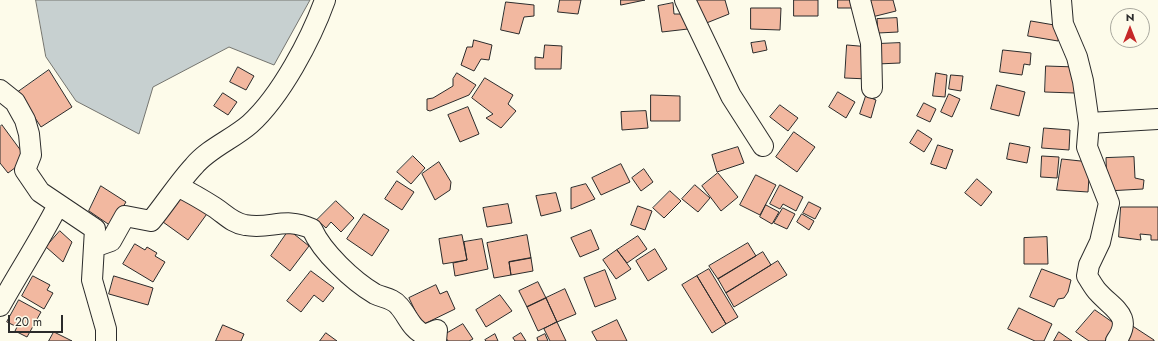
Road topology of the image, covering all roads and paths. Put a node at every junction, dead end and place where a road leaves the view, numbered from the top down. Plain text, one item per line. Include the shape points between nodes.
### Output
1 (325, 0) edge
2 (685, 0) edge
3 (860, 0) edge
4 (1061, 0) edge
5 (872, 88) dead end
6 (0, 90) edge
7 (1158, 119) edge
8 (1089, 123) junction
9 (763, 146) dead end
10 (179, 187) junction
11 (58, 205) junction
12 (94, 247) junction
13 (0, 306) edge
14 (106, 341) edge
15 (436, 341) edge
16 (1116, 341) edge

1 - 10 street via 303,49 278,92 250,124 194,165
2 - 9 street via 731,96
3 - 5 street via 871,43
4 - 8 street via 1063,24 1077,57 1083,81
6 - 11 street via 15,102 25,120 30,155 25,170 40,192
7 - 8 street
8 - 16 street via 1087,147 1109,203 1100,242 1087,276 1123,319 1122,333
10 - 12 street via 151,221 125,216 111,241
10 - 15 street via 215,208 227,219 245,225 286,222 312,229 317,241 342,268 376,294 399,305 412,325 425,335 437,330
11 - 12 street via 94,229
11 - 13 street
12 - 14 street via 92,280 106,329

